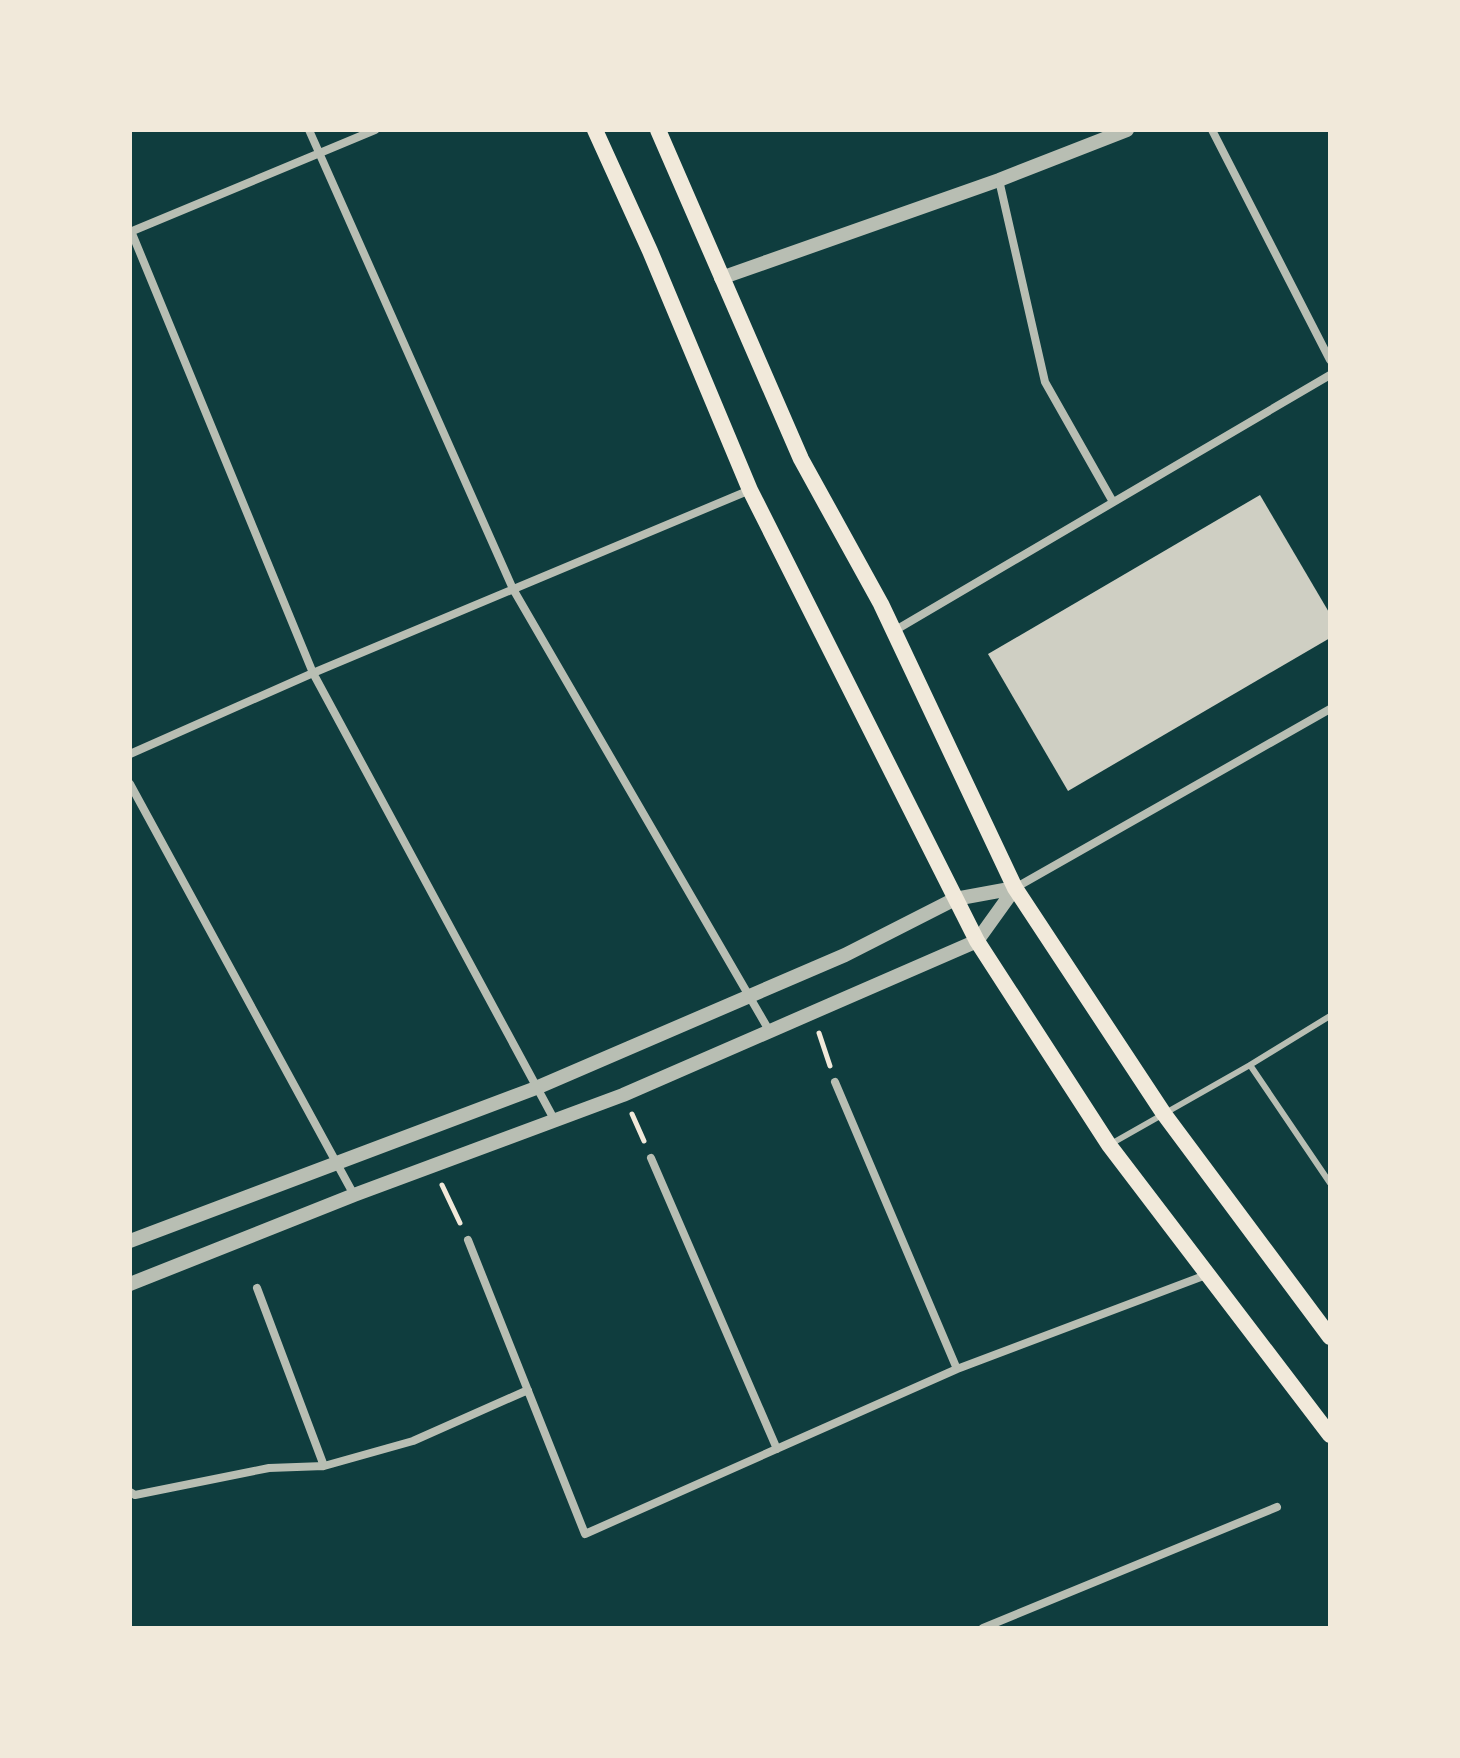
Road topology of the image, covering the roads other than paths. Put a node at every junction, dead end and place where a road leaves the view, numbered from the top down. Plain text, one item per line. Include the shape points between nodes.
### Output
1 (309, 130) edge
2 (375, 130) edge
3 (595, 130) edge
4 (658, 130) edge
5 (1127, 130) edge
6 (1212, 130) edge
7 (319, 153) junction
8 (999, 180) junction
9 (130, 231) edge
10 (721, 278) junction
11 (1330, 360) edge
12 (1330, 375) edge
13 (750, 490) junction
14 (1113, 502) junction
15 (513, 589) junction
16 (894, 632) junction
17 (313, 673) junction
18 (1330, 709) edge
19 (130, 754) edge
20 (130, 784) edge
21 (1015, 888) junction
22 (955, 899) junction
23 (977, 941) junction
24 (750, 996) junction
25 (1330, 1016) edge
26 (771, 1032) junction
27 (1250, 1065) junction
28 (835, 1082) road end
29 (536, 1088) junction
30 (1164, 1114) junction
31 (555, 1122) junction
32 (1109, 1145) junction
33 (651, 1158) road end
34 (336, 1164) junction
35 (1330, 1183) edge
36 (354, 1195) junction
37 (468, 1240) road end
38 (130, 1241) edge
39 (1206, 1275) junction
40 (130, 1284) edge
41 (257, 1288) dead end
42 (1330, 1337) edge
43 (957, 1369) junction
44 (528, 1390) junction
45 (1330, 1435) edge
46 (777, 1449) junction
47 (324, 1466) junction
48 (130, 1492) edge
49 (1277, 1507) dead end
50 (983, 1628) edge

1 - 7 street
2 - 7 street
3 - 13 main road
4 - 10 main road
5 - 8 street
6 - 11 street
7 - 9 street
7 - 15 street
8 - 10 street
8 - 14 street via 1045,382
9 - 17 street
10 - 16 main road via 801,459
12 - 14 street
13 - 15 street
13 - 22 main road
14 - 16 street
15 - 17 street
15 - 24 street
16 - 21 main road
17 - 19 street
17 - 29 street
18 - 21 street
20 - 34 street
21 - 22 street
21 - 23 street
21 - 30 main road
22 - 23 main road
22 - 24 street
23 - 26 street
23 - 32 main road
24 - 26 street
24 - 29 street
25 - 27 lane
26 - 31 street
27 - 30 lane
27 - 35 lane
28 - 43 street
29 - 31 street
29 - 34 street
30 - 32 lane
30 - 42 main road
31 - 36 street
32 - 39 main road
33 - 46 street
34 - 36 street
34 - 38 street
36 - 40 street
37 - 44 street
39 - 43 street
39 - 45 main road
41 - 47 street
43 - 46 street
44 - 46 street via 585,1534
44 - 47 street via 413,1441
47 - 48 street via 269,1468
49 - 50 street

